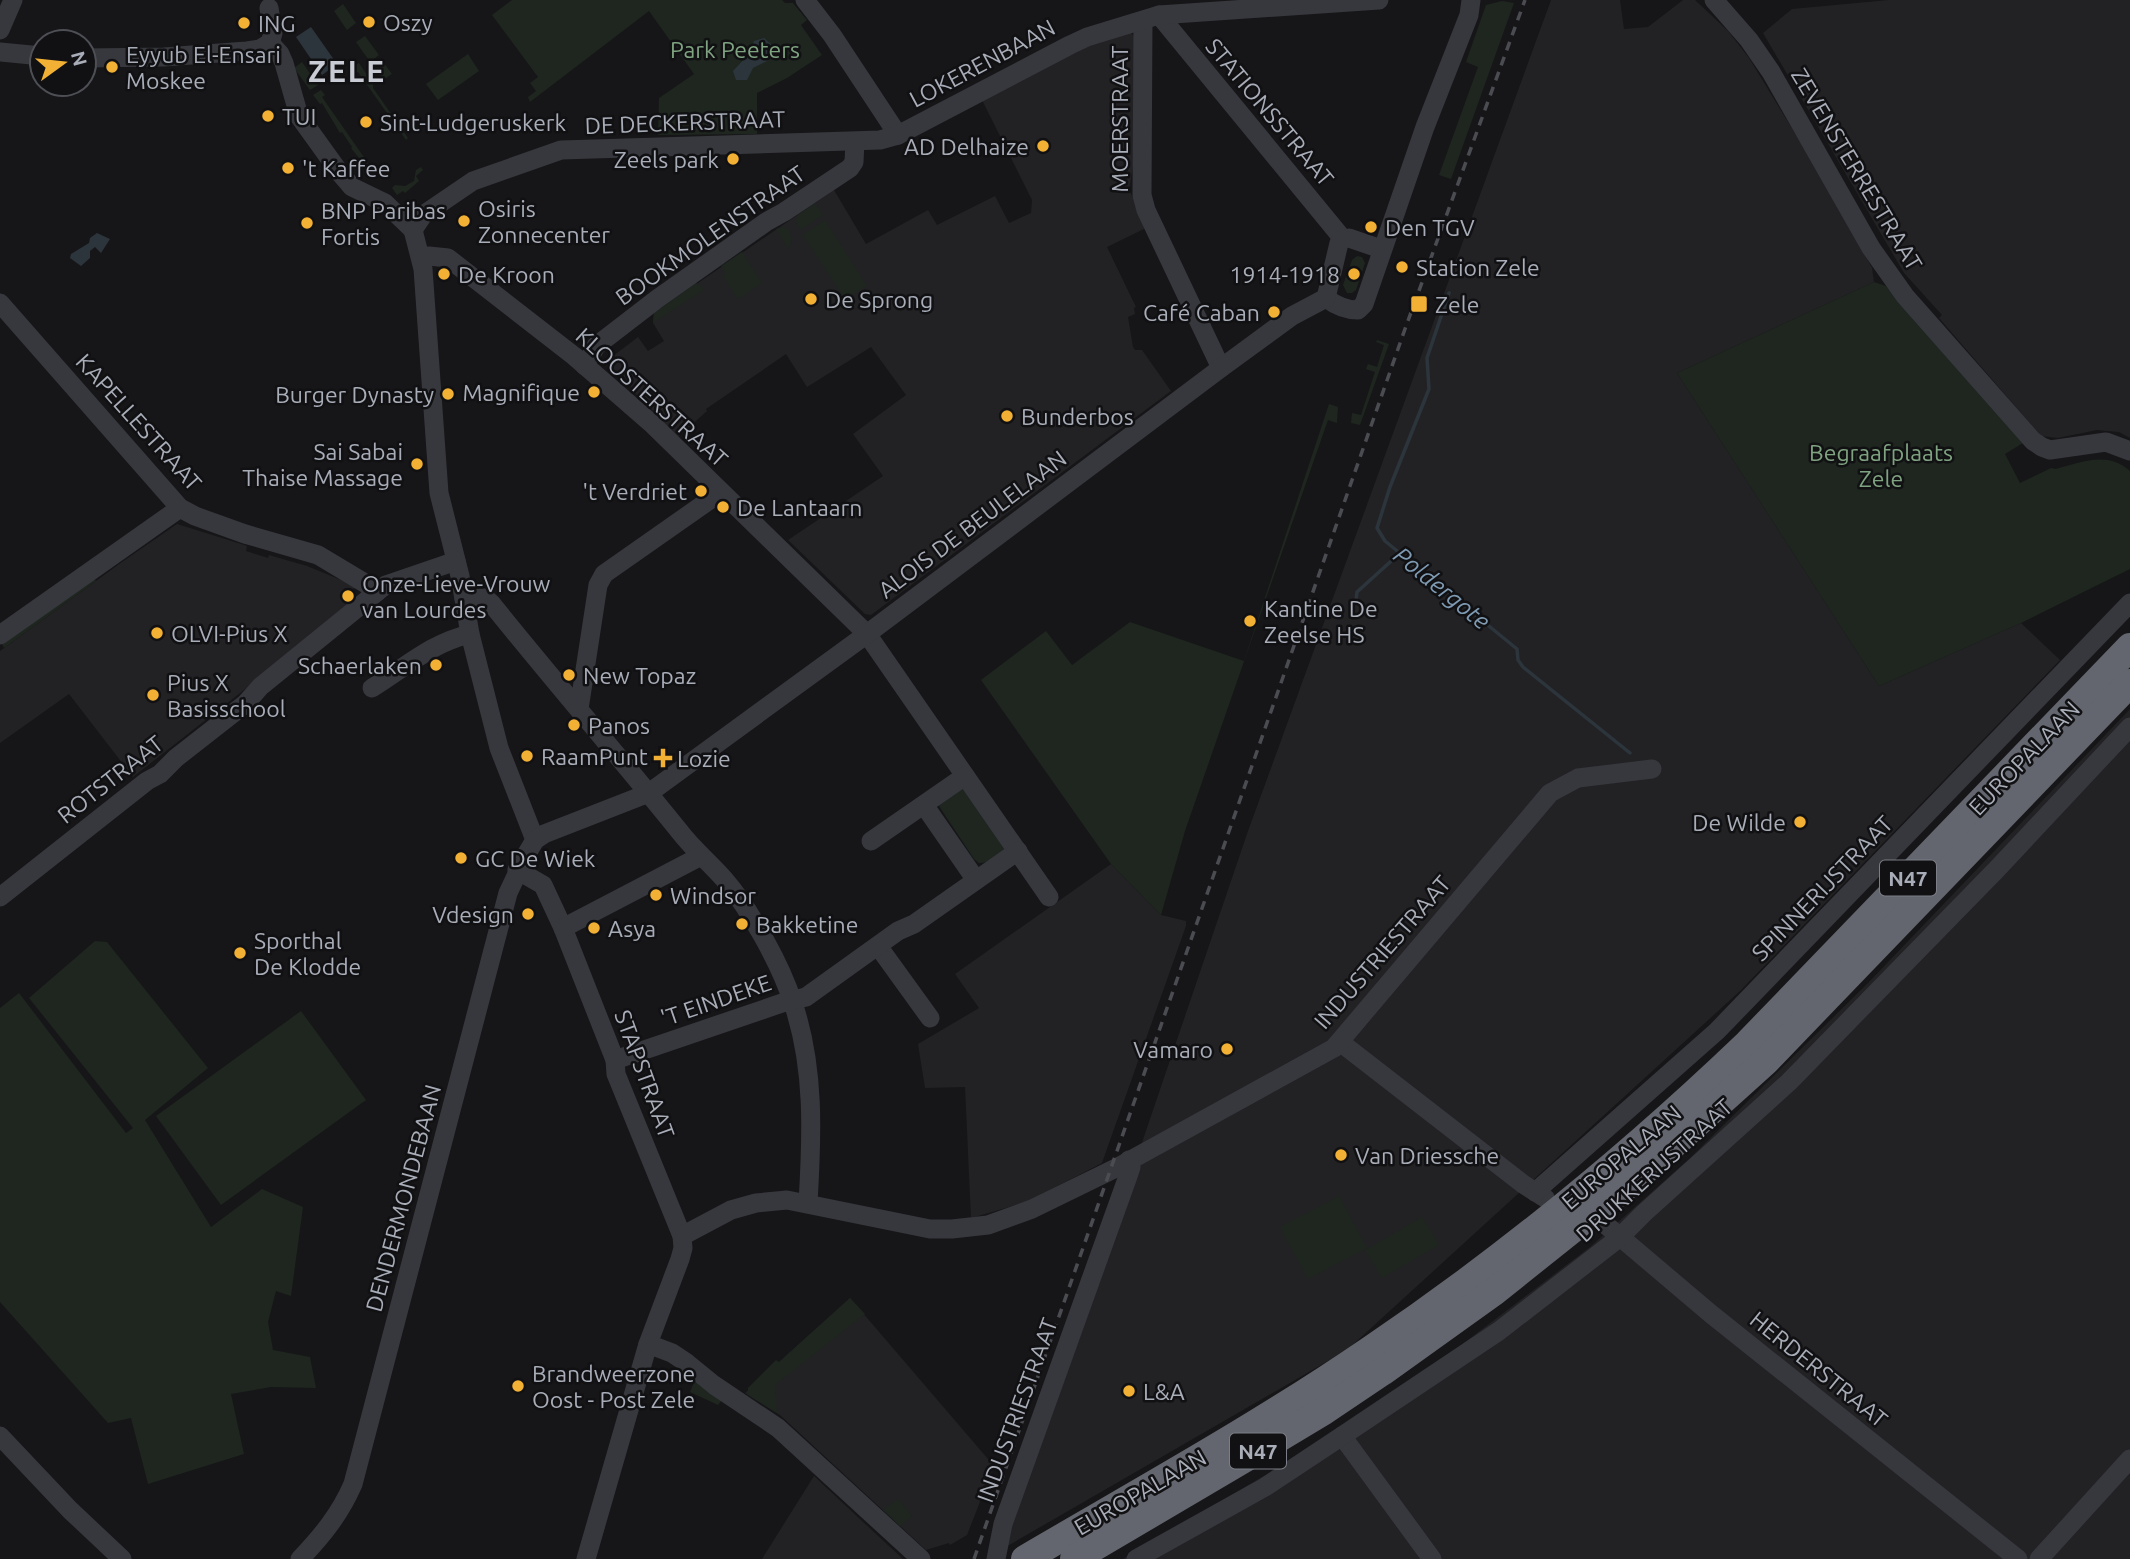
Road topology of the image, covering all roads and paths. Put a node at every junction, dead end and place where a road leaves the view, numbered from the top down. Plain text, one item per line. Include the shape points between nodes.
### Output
1 (13, 0) edge
2 (805, 0) edge
3 (1379, 0) edge
4 (1471, 0) edge
5 (1714, 0) edge
6 (268, 3) edge
7 (1154, 12) edge
8 (0, 30) edge
9 (270, 43) junction
10 (0, 52) edge
11 (28, 55) edge
12 (98, 58) edge
13 (898, 135) junction
14 (855, 142) junction
15 (413, 230) junction
16 (1343, 239) junction
17 (1381, 249) junction
18 (422, 258) junction
19 (1326, 298) junction
20 (0, 303) edge
21 (585, 366) junction
22 (1220, 369) junction
23 (2130, 451) edge
24 (721, 492) junction
25 (180, 508) junction
26 (456, 561) junction
27 (378, 591) junction
28 (464, 599) junction
29 (2130, 603) edge
30 (470, 634) junction
31 (867, 634) junction
32 (0, 635) edge
33 (2130, 647) edge
34 (2130, 683) edge
35 (372, 688) dead end
36 (579, 709) junction
37 (2130, 727) edge
38 (1652, 769) dead end
39 (965, 776) junction
40 (649, 793) junction
41 (924, 805) junction
42 (535, 840) junction
43 (871, 841) dead end
44 (1018, 851) junction
45 (701, 856) junction
46 (517, 870) junction
47 (976, 880) junction
48 (0, 897) edge
49 (1049, 897) dead end
50 (563, 928) junction
51 (878, 946) junction
52 (792, 1001) junction
53 (930, 1018) dead end
54 (1340, 1042) junction
55 (615, 1060) junction
56 (1129, 1160) junction
57 (1535, 1192) junction
58 (808, 1203) junction
59 (1558, 1210) junction
60 (1593, 1214) junction
61 (682, 1236) junction
62 (1619, 1238) junction
63 (648, 1344) junction
64 (0, 1436) edge
65 (1342, 1436) junction
66 (2130, 1459) edge
67 (122, 1559) edge
68 (300, 1559) edge
69 (586, 1559) edge
70 (921, 1559) edge
71 (996, 1559) edge
72 (1025, 1559) edge
73 (1074, 1559) edge
74 (1136, 1559) edge
75 (1432, 1559) edge
76 (2018, 1559) edge
77 (2039, 1559) edge

1 - 8 street
2 - 13 street
3 - 7 street, LOKERENBAAN
4 - 17 street
5 - 23 street, ZEVENSTERRESTRAAT via 1771,72 1871,248 1905,296 2033,441 2050,450 2106,442
6 - 9 street
7 - 13 street, LOKERENBAAN via 1070,44
7 - 16 street, STATIONSSTRAAT
7 - 22 street, MOERSTRAAT via 1140,179 1146,210
9 - 12 street via 247,51
9 - 15 street via 284,63 299,116 340,173 352,187 385,203
10 - 11 street
13 - 14 street, DE DECKERSTRAAT
14 - 15 street, DE DECKERSTRAAT via 561,150 472,181 423,215
14 - 21 street, BOOKMOLENSTRAAT via 850,168 657,299 596,346
15 - 18 street
16 - 17 street
16 - 19 street
17 - 19 street via 1358,310
18 - 21 street, KLOOSTERSTRAAT via 448,258
18 - 26 street via 435,464
19 - 22 street, ALOIS DE BEULELAAN via 1292,316
20 - 25 street, KAPELLESTRAAT
21 - 24 street, KLOOSTERSTRAAT
22 - 31 street, ALOIS DE BEULELAAN
24 - 31 street
24 - 36 street, KLOOSTERSTRAAT via 604,574 598,585
25 - 27 street, KAPELLESTRAAT via 245,534 318,555
25 - 32 street
26 - 27 street, ROTSTRAAT
26 - 28 street
27 - 48 street, ROTSTRAAT via 171,765
28 - 30 street
28 - 36 street via 485,598 491,603
29 - 57 street, SPINNERIJSTRAAT via 1717,1031
30 - 35 street via 436,645
30 - 42 street via 499,748
31 - 39 street
31 - 40 street, ALOIS DE BEULELAAN
33 - 59 highway, EUROPALAAN / N47 via 1748,1043 1667,1119
34 - 60 highway, EUROPALAAN / N47 via 1766,1061
36 - 40 street
37 - 62 street, DRUKKERIJSTRAAT via 1789,1082
38 - 54 street, INDUSTRIESTRAAT via 1578,778 1550,793
39 - 41 street
39 - 44 street
40 - 42 street, ALOIS DE BEULELAAN via 551,829
40 - 45 street
41 - 43 street
41 - 47 street
42 - 46 street, DENDERMONDEBAAN
44 - 47 street, 'T EINDEKE
44 - 49 street
45 - 50 street
45 - 52 street via 744,905
46 - 50 street, STAPSTRAAT via 543,885
46 - 68 street, DENDERMONDEBAAN via 353,1484 326,1532
47 - 51 street, 'T EINDEKE
50 - 55 street, STAPSTRAAT
51 - 52 street, 'T EINDEKE via 811,995
51 - 53 street
52 - 55 street, 'T EINDEKE
52 - 58 street via 804,1048 812,1114
54 - 56 street, INDUSTRIESTRAAT
54 - 57 street
55 - 61 street, STAPSTRAAT via 616,1074
56 - 58 street, INDUSTRIESTRAAT via 1032,1209 988,1225 930,1229
56 - 71 street, INDUSTRIESTRAAT via 1127,1179 1003,1524
57 - 59 street
58 - 61 street, INDUSTRIESTRAAT via 749,1204
59 - 72 highway, EUROPALAAN / N47 via 1427,1311 1311,1389
60 - 62 street, HERDERSTRAAT
60 - 73 highway, EUROPALAAN / N47 via 1495,1291 1324,1411
61 - 63 street via 680,1259
62 - 65 street, DRUKKERIJSTRAAT via 1499,1331
62 - 76 street, HERDERSTRAAT
63 - 69 street
63 - 70 street via 672,1353 770,1422
64 - 67 street
65 - 74 street, DRUKKERIJSTRAAT via 1265,1487
65 - 75 street
66 - 77 street

